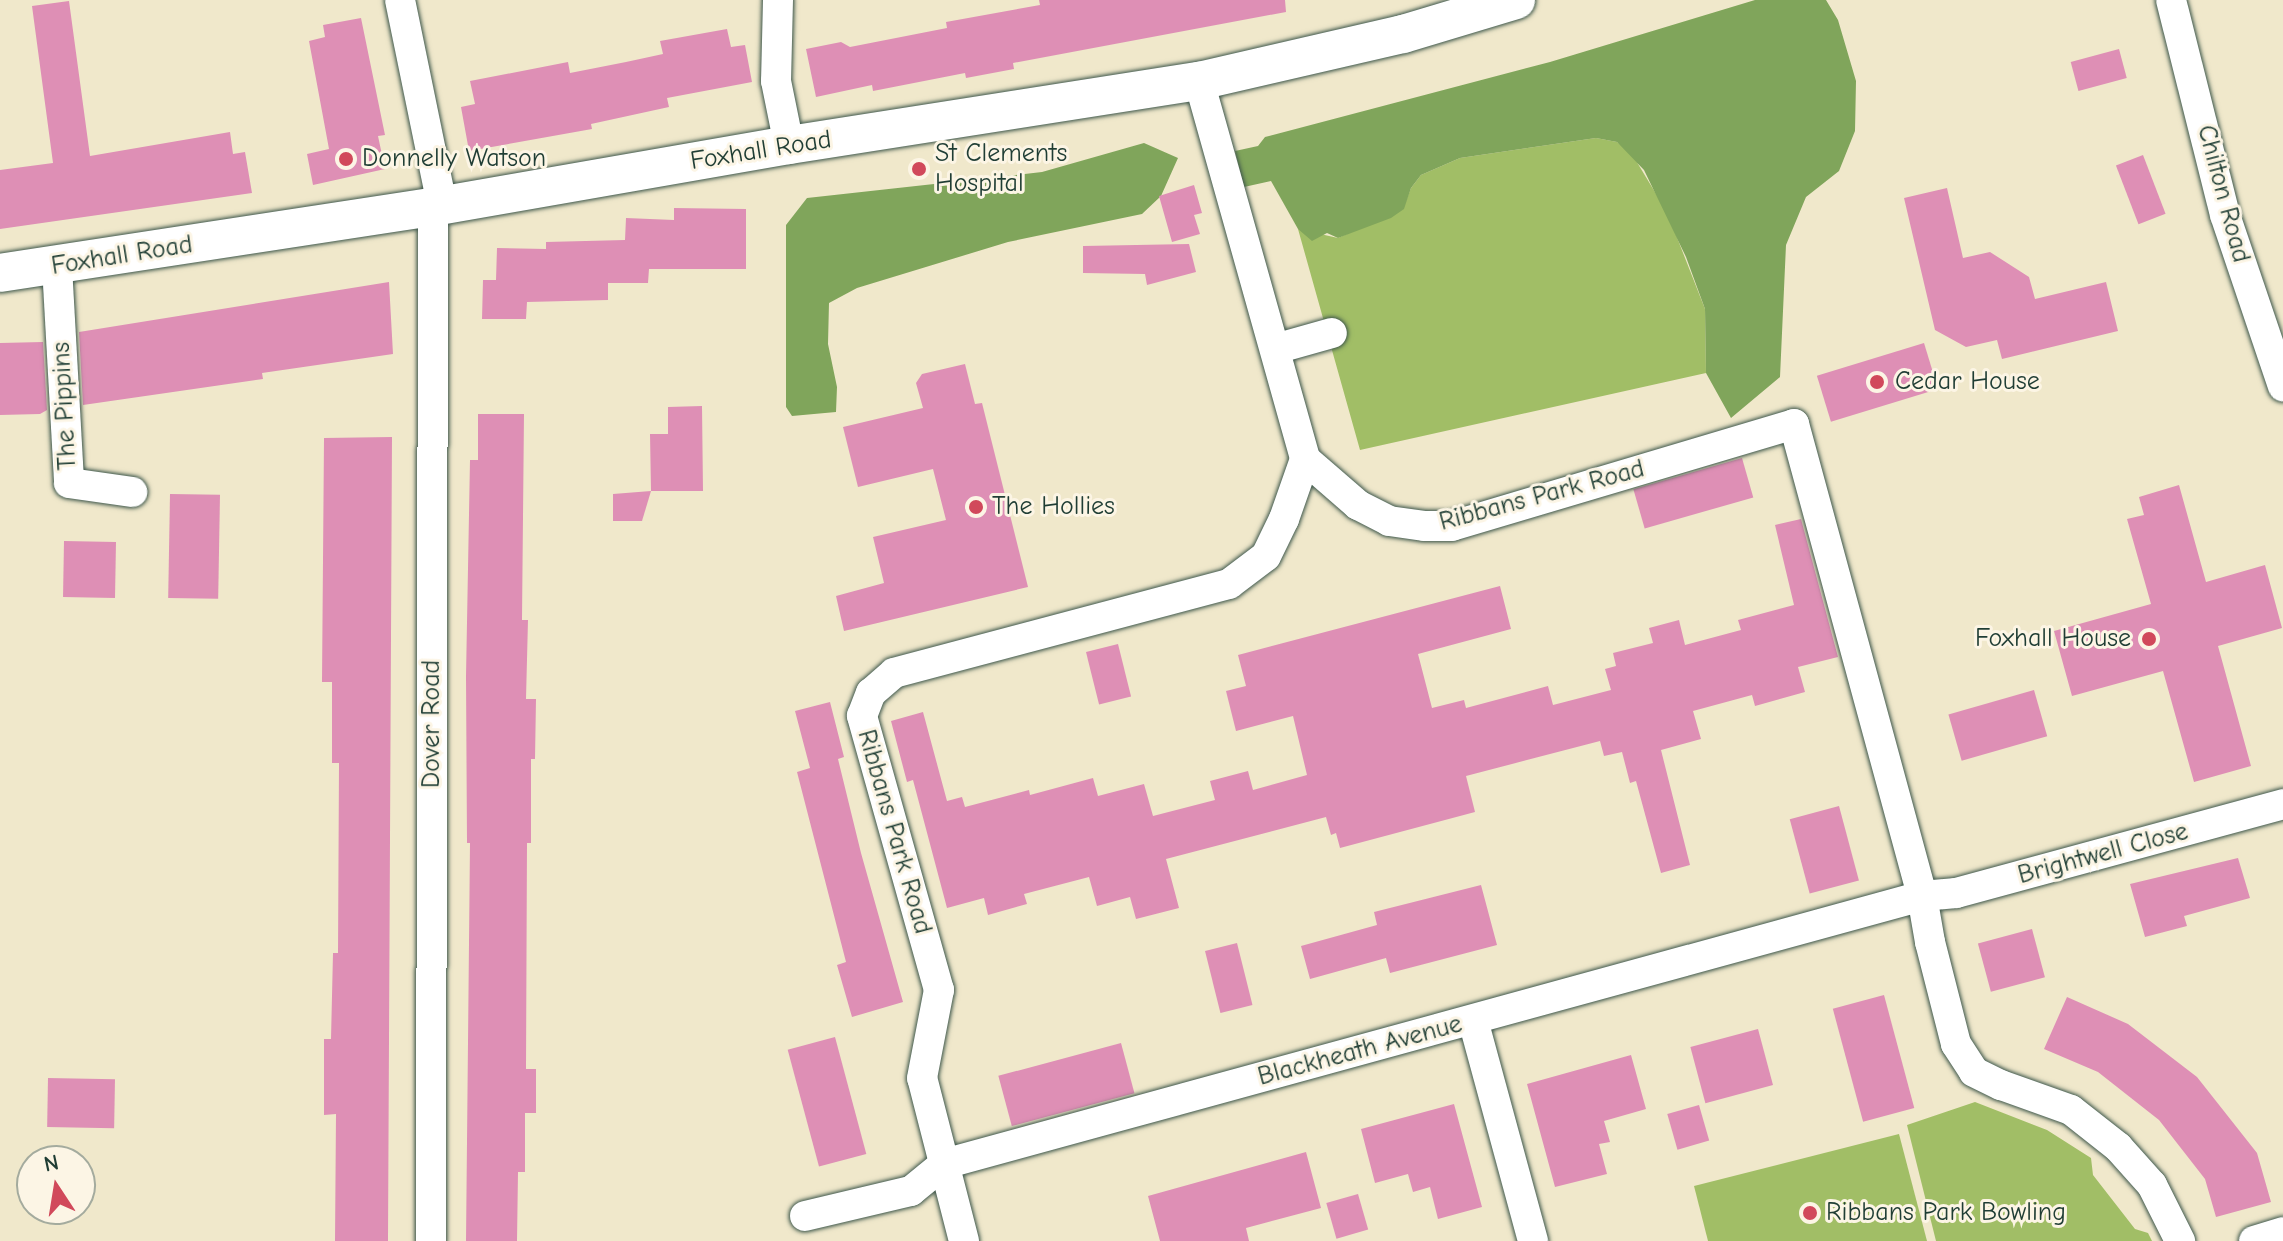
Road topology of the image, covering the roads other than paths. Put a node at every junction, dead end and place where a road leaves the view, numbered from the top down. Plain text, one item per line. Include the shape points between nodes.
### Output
1 (400, 0) edge
2 (778, 0) edge
3 (1516, 0) edge
4 (2171, 0) edge
5 (1199, 81) junction
6 (789, 145) junction
7 (438, 206) junction
8 (57, 266) junction
9 (0, 273) edge
10 (1332, 333) dead end
11 (1275, 349) junction
12 (2283, 386) edge
13 (1305, 459) junction
14 (132, 492) dead end
15 (2283, 804) edge
16 (1922, 896) junction
17 (1473, 1020) junction
18 (944, 1164) junction
19 (805, 1216) dead end
20 (2283, 1232) edge
21 (431, 1241) edge
22 (964, 1241) edge
23 (1533, 1241) edge
24 (2180, 1241) edge
25 (2254, 1241) edge

1 - 7 street, Dover Road
2 - 6 street via 776,81
3 - 5 street, Foxhall Road via 1403,34
4 - 12 street, Chilton Road via 2225,215
5 - 6 street, Foxhall Road
5 - 11 street
6 - 7 street, Foxhall Road
7 - 8 street, Foxhall Road
7 - 21 street, Dover Road
8 - 9 street, Foxhall Road
8 - 14 street, The Pippins via 69,483
10 - 11 street
11 - 13 street
13 - 16 street, Ribbans Park Road via 1358,505 1389,521 1452,526 1794,424
13 - 18 street, Ribbans Park Road via 1266,556 1229,584 894,673 871,693 862,716 939,990 922,1078
15 - 16 street, Brightwell Close via 1956,893
16 - 17 street, Blackheath Avenue
16 - 24 street, Ribbans Park Road via 1956,1044 1974,1072 2071,1110 2118,1147 2152,1185
17 - 18 street, Blackheath Avenue
17 - 23 street
18 - 19 street, Blackheath Avenue via 911,1191
18 - 22 street, Ribbans Park Road
20 - 25 street

